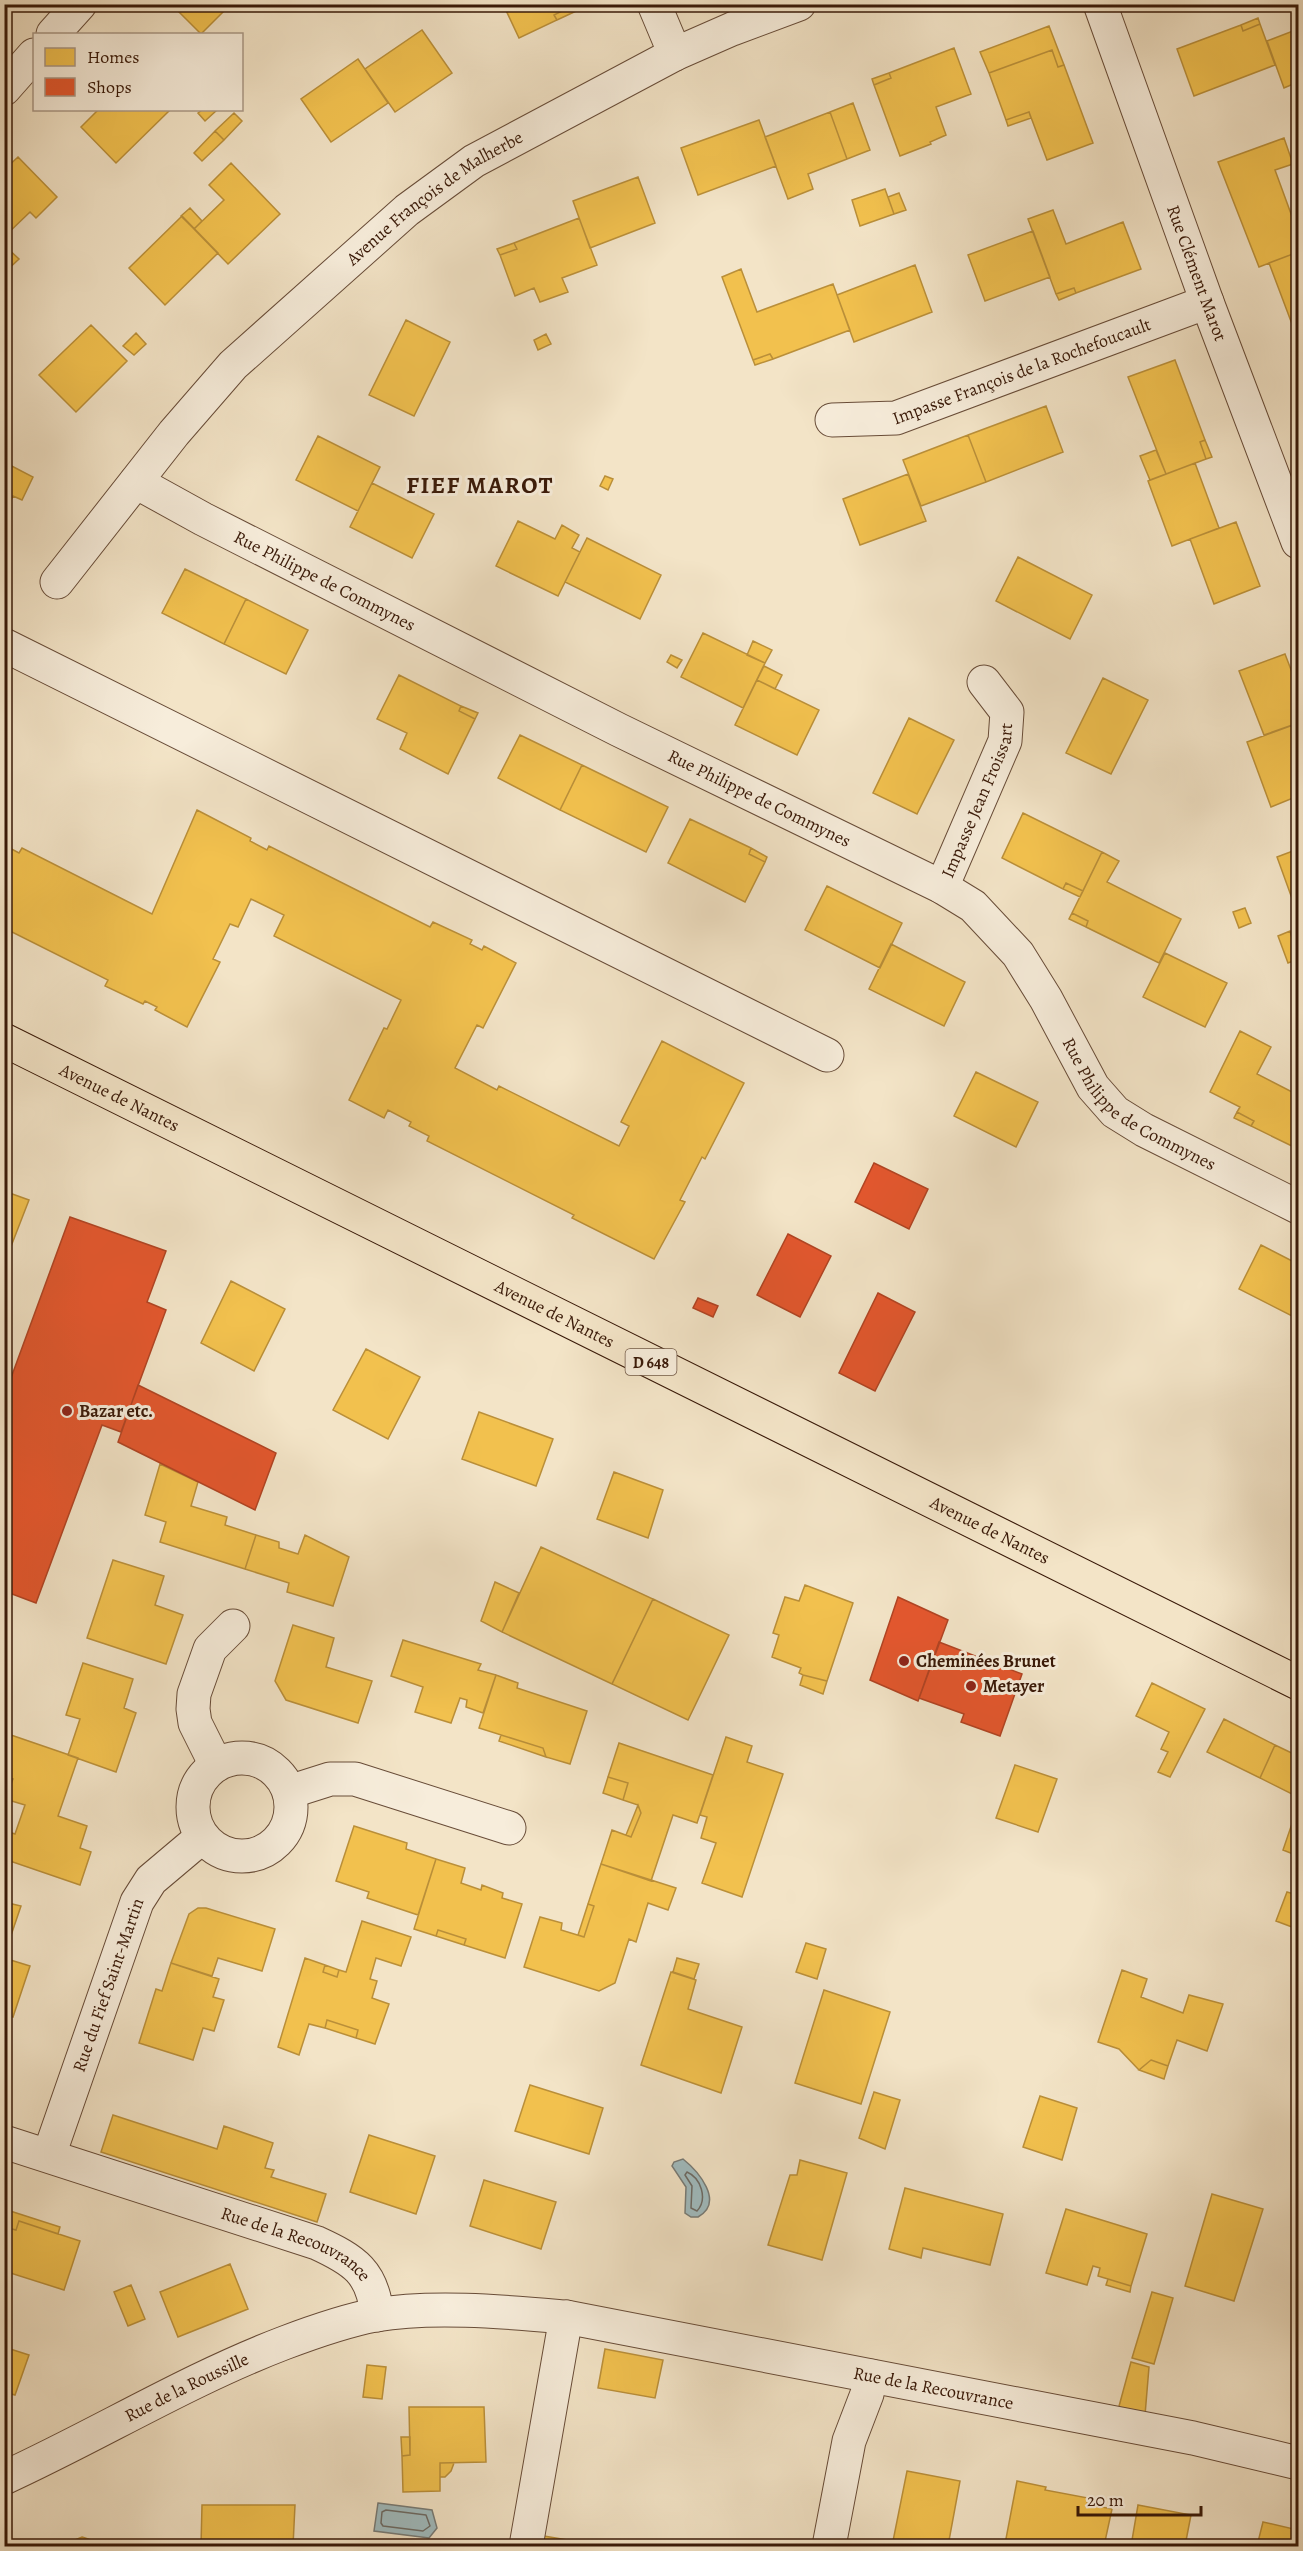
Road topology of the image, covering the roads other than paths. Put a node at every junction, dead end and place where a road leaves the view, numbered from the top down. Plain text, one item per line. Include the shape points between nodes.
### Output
1 (80, 4) edge
2 (654, 4) edge
3 (799, 4) edge
4 (1100, 4) edge
5 (54, 33) edge
6 (675, 54) junction
7 (33, 56) edge
8 (4, 89) edge
9 (1207, 302) junction
10 (832, 420) dead end
11 (136, 482) junction
12 (1299, 542) edge
13 (57, 582) dead end
14 (4, 645) edge
15 (984, 682) dead end
16 (942, 886) junction
17 (4, 1040) edge
18 (827, 1055) dead end
19 (1299, 1207) edge
20 (233, 1626) dead end
21 (1299, 1683) edge
22 (216, 1765) junction
23 (289, 1792) junction
24 (509, 1828) dead end
25 (202, 1837) junction
26 (4, 2142) edge
27 (49, 2155) junction
28 (377, 2315) junction
29 (566, 2317) junction
30 (871, 2376) junction
31 (1299, 2463) edge
32 (4, 2478) edge
33 (526, 2547) edge
34 (829, 2547) edge

1 - 5 street
2 - 6 street
3 - 6 street, Avenue François de Malherbe
4 - 9 street, Rue Clément Marot
6 - 11 street, Avenue François de Malherbe via 474,160 406,210 233,365
7 - 8 street
9 - 10 street, Impasse François de la Rochefoucault via 896,418
9 - 12 street, Rue Clément Marot
11 - 13 street, Avenue François de Malherbe
11 - 16 street, Rue Philippe de Commynes via 619,730
14 - 18 street
15 - 16 street, Impasse Jean Froissart via 1007,712 1005,741
16 - 19 street, Rue Philippe de Commynes via 974,906 1018,954 1093,1087 1115,1112
17 - 21 main road, Avenue de Nantes / D 648
20 - 22 street via 210,1649 194,1694 195,1724
22 - 23 street via 245,1757 260,1761 283,1779
22 - 25 street via 195,1790 195,1822
23 - 24 street via 330,1779 355,1779
23 - 25 street via 289,1822 272,1847 243,1857 214,1848
25 - 27 street, Rue du Fief Saint-Martin via 151,1880 137,1902
26 - 27 street, Rue de la Recouvrance
27 - 28 street, Rue de la Recouvrance via 340,2253 369,2279
28 - 29 street, Rue de la Recouvrance via 444,2311
28 - 32 street, Rue de la Roussille via 237,2361
29 - 30 street, Rue de la Recouvrance
29 - 33 street
30 - 31 street, Rue de la Recouvrance via 1192,2438
30 - 34 street via 849,2441

